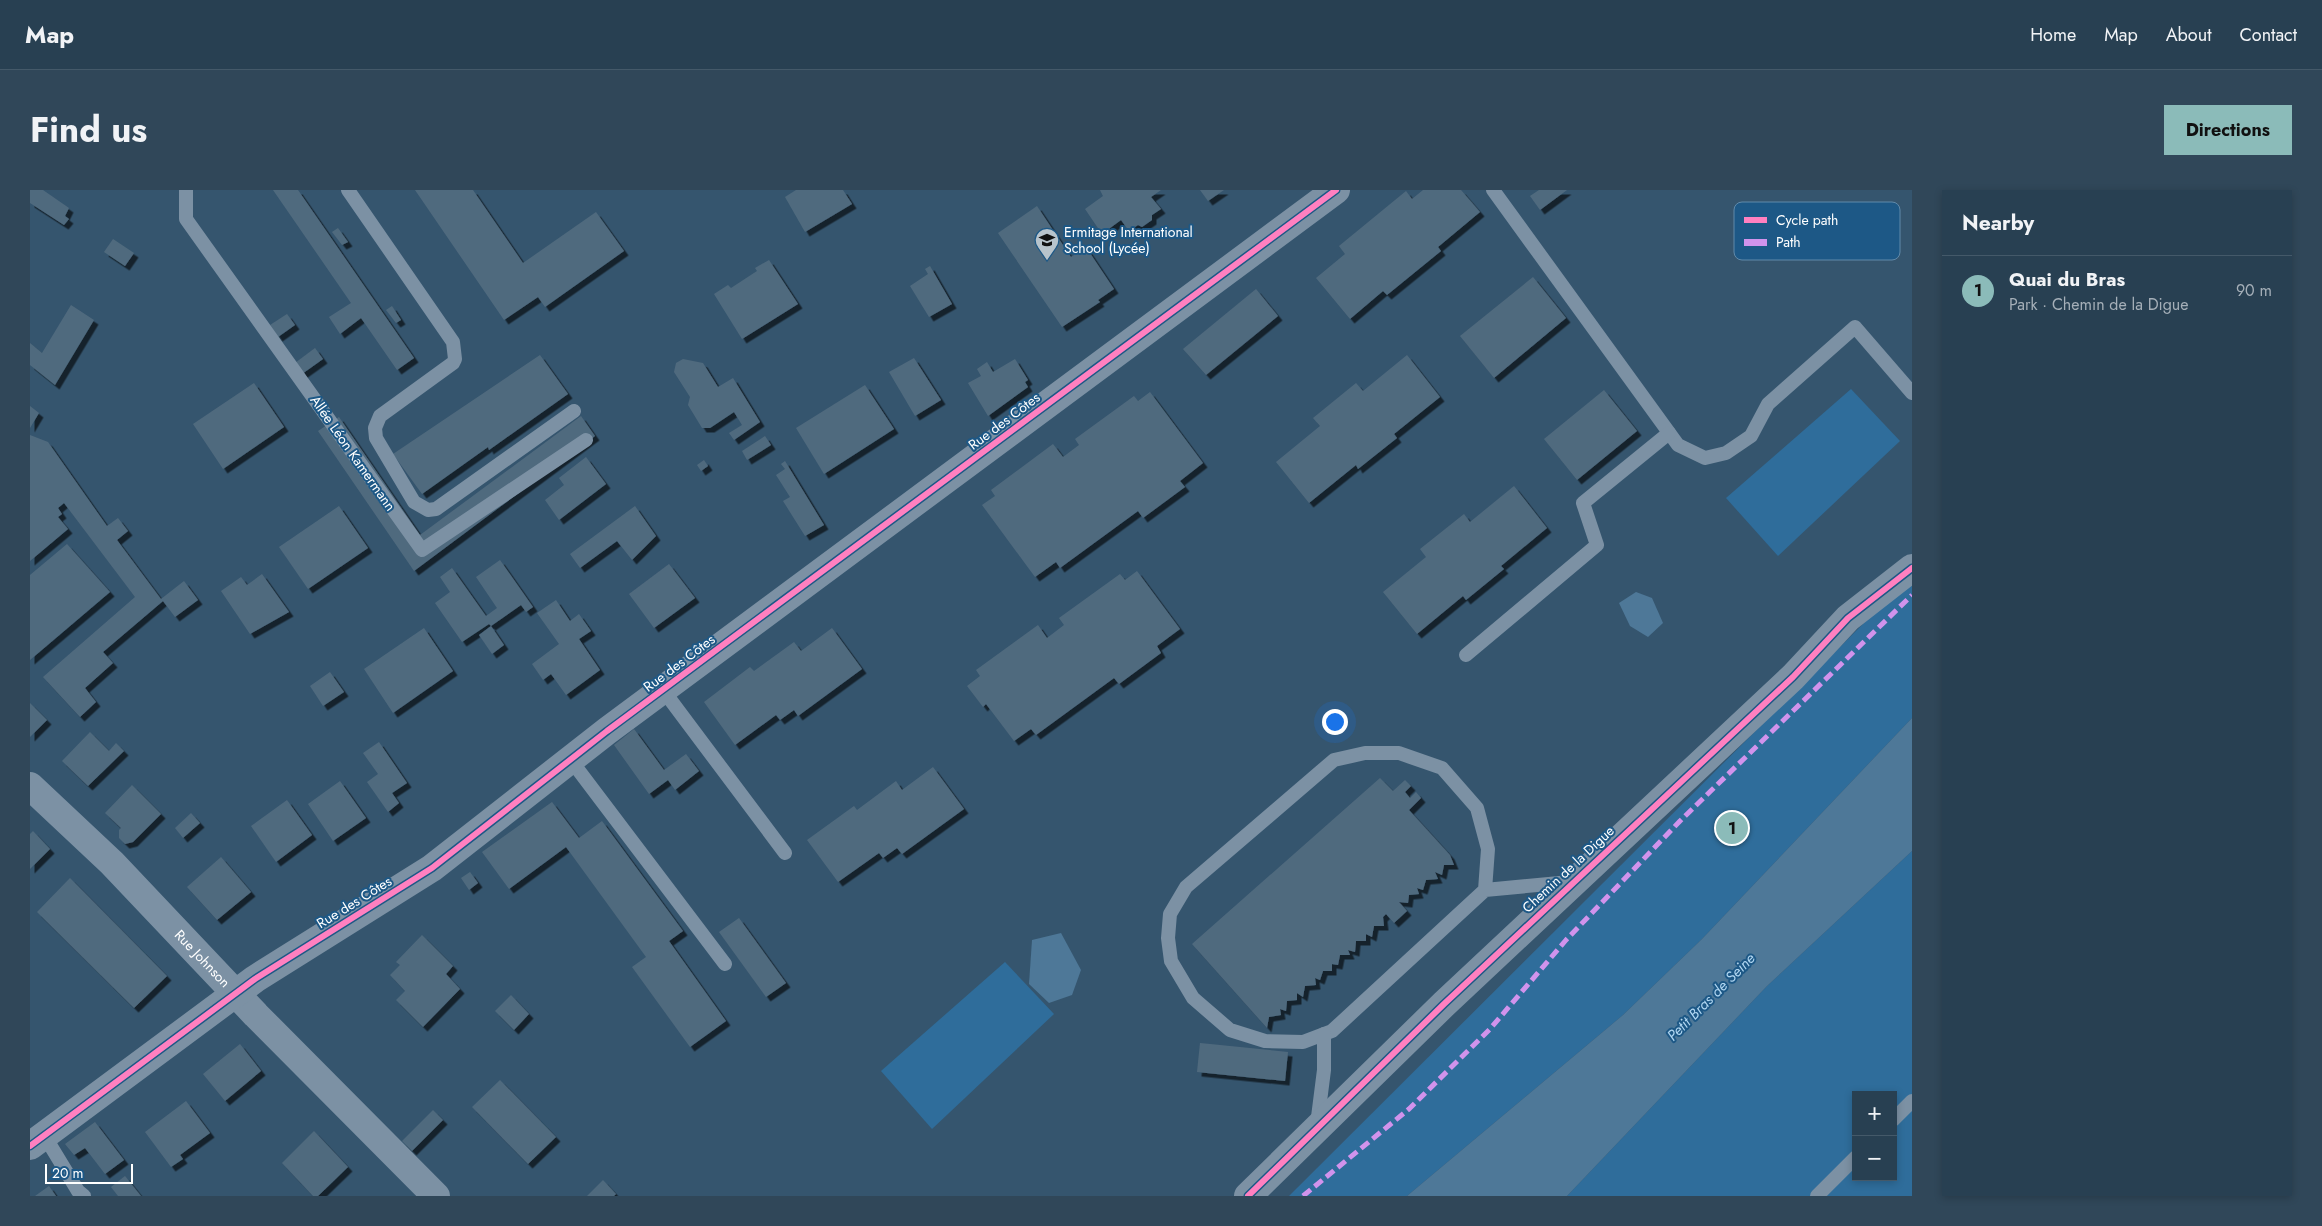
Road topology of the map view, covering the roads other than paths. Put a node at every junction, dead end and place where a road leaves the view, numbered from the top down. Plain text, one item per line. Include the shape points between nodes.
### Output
1 (186, 190) edge
2 (348, 190) edge
3 (1336, 190) edge
4 (1493, 190) edge
5 (1912, 393) edge
6 (574, 411) dead end
7 (1669, 433) junction
8 (586, 440) dead end
9 (1912, 568) edge
10 (1466, 655) dead end
11 (663, 690) junction
12 (570, 759) junction
13 (30, 786) edge
14 (785, 853) dead end
15 (1573, 882) junction
16 (1485, 890) junction
17 (725, 964) dead end
18 (236, 995) junction
19 (1324, 1034) junction
20 (1912, 1101) edge
21 (1897, 1116) edge
22 (1316, 1129) junction
23 (37, 1141) edge
24 (1852, 1161) edge
25 (84, 1196) edge
26 (436, 1196) edge
27 (1248, 1196) edge
28 (1817, 1196) edge

1 - 8 lane, Allée Léon Kamermann via 186,219 422,550
2 - 6 lane via 453,342 453,363 380,416 375,428 376,438 414,502 428,510 436,509
3 - 11 street, Rue des Côtes
4 - 7 lane
5 - 7 lane via 1855,327 1768,404 1751,436 1726,453 1705,458 1678,445
7 - 10 lane via 1583,503 1597,545
9 - 15 street, Chemin de la Digue via 1848,618 1793,677
11 - 12 street, Rue des Côtes
11 - 14 lane
12 - 17 lane
12 - 18 street, Rue des Côtes via 432,868 255,979
13 - 18 street, Rue Johnson via 112,863
15 - 16 lane
15 - 22 street, Chemin de la Digue
16 - 19 lane via 1332,1031
16 - 19 lane via 1488,849 1477,808 1471,801 1442,768 1399,753 1365,752 1334,760 1186,887 1170,914 1168,938 1171,961 1193,998 1230,1030 1265,1041 1303,1042
18 - 23 street, Rue des Côtes
18 - 26 street, Rue Johnson
19 - 22 lane via 1324,1070
20 - 21 lane
22 - 27 street, Chemin de la Digue
23 - 25 lane
24 - 28 lane

